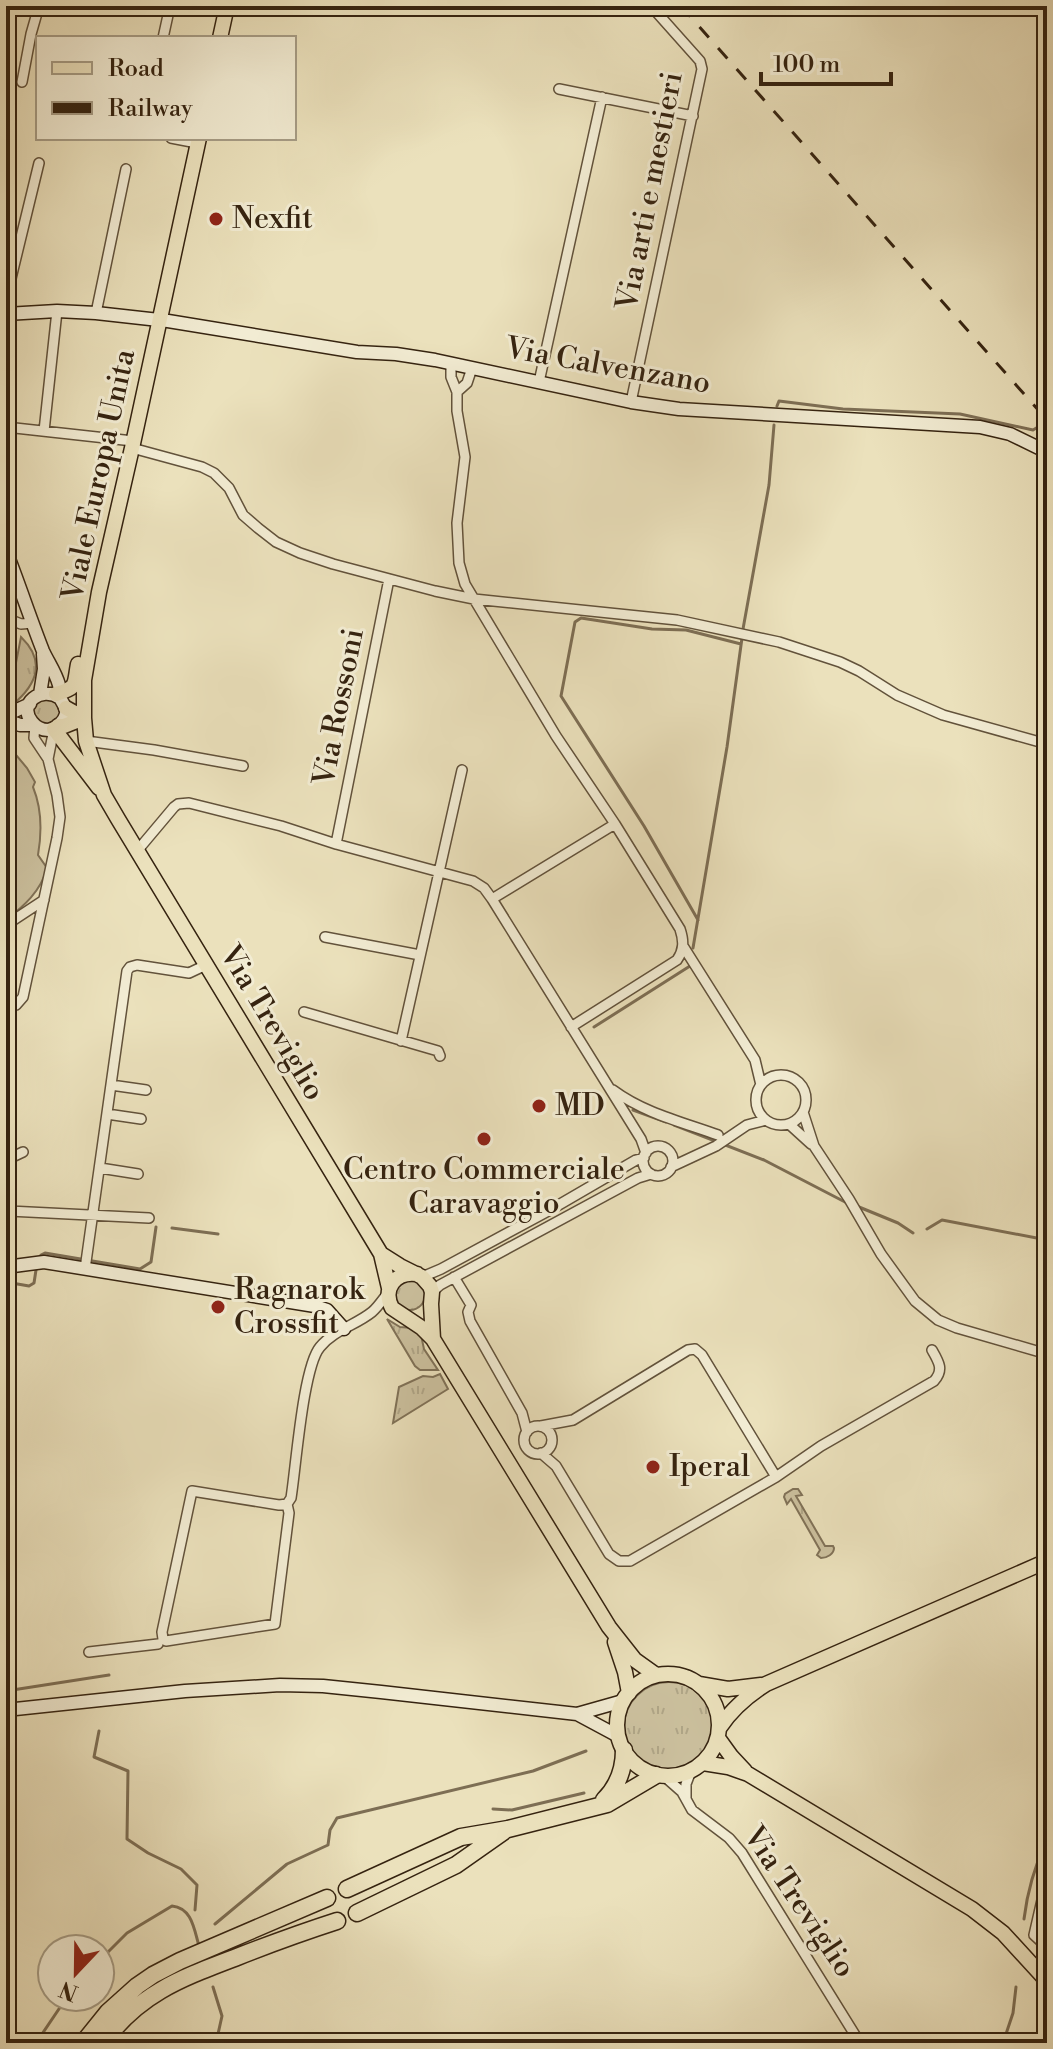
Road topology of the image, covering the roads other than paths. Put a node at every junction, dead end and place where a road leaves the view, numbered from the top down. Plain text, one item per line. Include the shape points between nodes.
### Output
1 (39, 6) edge
2 (170, 6) edge
3 (227, 6) edge
4 (651, 6) edge
5 (163, 36) edge
6 (220, 36) edge
7 (22, 82) dead end
8 (559, 89) dead end
9 (602, 97) junction
10 (693, 116) junction
11 (198, 140) edge
12 (39, 163) dead end
13 (126, 169) dead end
14 (6, 299) edge
15 (57, 311) junction
16 (96, 313) junction
17 (6, 314) edge
18 (159, 320) junction
19 (451, 364) junction
20 (472, 368) junction
21 (539, 382) junction
22 (457, 392) junction
23 (631, 402) junction
24 (6, 427) edge
25 (44, 431) junction
26 (133, 445) junction
27 (1047, 452) edge
28 (6, 551) edge
29 (389, 579) junction
30 (99, 592) junction
31 (474, 599) junction
32 (6, 618) edge
33 (27, 623) junction
34 (43, 651) junction
35 (40, 694) junction
36 (61, 695) junction
37 (30, 704) junction
38 (6, 718) edge
39 (84, 718) junction
40 (35, 725) junction
41 (56, 728) junction
42 (86, 741) junction
43 (1047, 744) edge
44 (48, 759) junction
45 (243, 766) dead end
46 (462, 770) dead end
47 (104, 795) junction
48 (118, 819) joint
49 (615, 824) junction
50 (336, 844) junction
51 (137, 851) junction
52 (438, 871) junction
53 (492, 899) junction
54 (44, 900) junction
55 (6, 925) edge
56 (325, 937) dead end
57 (683, 946) junction
58 (420, 955) junction
59 (206, 965) junction
60 (6, 1004) edge
61 (304, 1012) dead end
62 (571, 1027) junction
63 (401, 1041) junction
64 (440, 1056) dead end
65 (755, 1060) junction
66 (778, 1075) junction
67 (111, 1085) junction
68 (761, 1085) junction
69 (610, 1088) junction
70 (146, 1090) dead end
71 (757, 1109) junction
72 (803, 1112) junction
73 (107, 1114) junction
74 (141, 1119) dead end
75 (766, 1120) junction
76 (789, 1124) junction
77 (747, 1125) junction
78 (718, 1135) dead end
79 (641, 1139) junction
80 (656, 1146) junction
81 (814, 1146) junction
82 (23, 1152) dead end
83 (645, 1155) junction
84 (671, 1155) junction
85 (699, 1156) junction
86 (6, 1160) edge
87 (671, 1167) junction
88 (100, 1168) junction
89 (138, 1174) dead end
90 (651, 1174) junction
91 (9, 1201) dead end
92 (550, 1210) junction
93 (93, 1214) junction
94 (149, 1218) dead end
95 (557, 1222) junction
96 (381, 1254) junction
97 (86, 1263) junction
98 (6, 1267) edge
99 (420, 1275) junction
100 (454, 1277) junction
101 (388, 1290) junction
102 (432, 1298) junction
103 (371, 1312) junction
104 (398, 1314) junction
105 (344, 1329) junction
106 (433, 1339) junction
107 (932, 1350) dead end
108 (1047, 1354) edge
109 (522, 1413) junction
110 (562, 1422) junction
111 (539, 1426) junction
112 (527, 1432) junction
113 (552, 1442) junction
114 (541, 1453) junction
115 (556, 1466) junction
116 (776, 1477) junction
117 (287, 1504) junction
118 (1047, 1561) edge
119 (609, 1627) junction
120 (158, 1644) dead end
121 (89, 1652) dead end
122 (656, 1675) junction
123 (699, 1684) junction
124 (766, 1684) junction
125 (626, 1697) junction
126 (6, 1710) edge
127 (577, 1714) junction
128 (719, 1732) junction
129 (621, 1743) junction
130 (697, 1767) junction
131 (748, 1774) junction
132 (661, 1776) junction
133 (686, 1799) junction
134 (597, 1806) junction
135 (508, 1829) junction
136 (1047, 1878) edge
137 (347, 1889) dead end
138 (327, 1898) dead end
139 (357, 1913) dead end
140 (337, 1921) dead end
141 (1047, 1947) edge
142 (1047, 1981) edge
143 (83, 2043) edge
144 (103, 2043) edge
145 (860, 2043) edge

1 - 7 street
2 - 5 street
3 - 6 main road
4 - 10 street, Via arti e mestieri via 702,65
8 - 9 street
9 - 10 street
9 - 21 street
10 - 23 street, Via arti e mestieri
11 - 18 main road, Viale Europa Unita
12 - 14 street
13 - 16 street
15 - 16 street, Via Calvenzano
15 - 17 street, Via Calvenzano
15 - 25 street
16 - 18 street, Via Calvenzano
18 - 19 street, Via Calvenzano
18 - 26 main road, Viale Europa Unita
19 - 20 street, Via Calvenzano
19 - 22 street
20 - 21 street, Via Calvenzano
20 - 22 street
21 - 23 street, Via Calvenzano
22 - 31 street via 465,457 457,543 465,584
23 - 27 street, Via Calvenzano via 980,427
24 - 25 street
25 - 26 street
26 - 29 street via 214,473 243,515 276,542
26 - 30 main road, Viale Europa Unita
28 - 33 street
29 - 31 street
29 - 50 street, Via Rossoni
30 - 36 main road via 90,608 74,685
30 - 39 main road, Viale Europa Unita via 84,680
31 - 43 street via 677,620 779,642 840,662 943,715
31 - 49 street
32 - 33 street
33 - 34 street
34 - 35 street
34 - 36 street
35 - 36 street
35 - 37 street
36 - 39 main road
36 - 41 street via 64,720
37 - 38 street
37 - 40 street
38 - 40 street
39 - 41 main road
39 - 42 main road, Viale Europa Unita
40 - 41 street
40 - 44 street via 34,738
41 - 44 street
41 - 47 main road
42 - 45 street
42 - 47 main road, Viale Europa Unita
44 - 54 street via 60,817
46 - 52 street
47 - 48 main road, Viale Europa Unita
48 - 51 main road, Via Treviglio
49 - 53 street
49 - 57 street via 680,929
50 - 51 street via 183,803
50 - 52 street
51 - 59 main road, Via Treviglio
52 - 53 street via 473,881
52 - 58 street
53 - 62 street
54 - 55 street
54 - 60 street via 23,997 16,1005
56 - 58 street
57 - 62 street via 677,960
57 - 65 street
58 - 63 street
59 - 67 street via 189,973 137,965 128,969
59 - 96 main road, Via Treviglio
61 - 63 street
62 - 69 street
63 - 64 street
65 - 66 street
65 - 68 street
66 - 68 street
66 - 72 street via 801,1086 806,1098
67 - 70 street
67 - 73 street
68 - 71 street
69 - 78 street via 649,1111
69 - 79 street
71 - 75 street
71 - 77 street
72 - 76 street
72 - 81 street
73 - 74 street
73 - 88 street
75 - 76 street
75 - 77 street
76 - 81 street
77 - 85 street
79 - 80 street
79 - 83 street
80 - 83 street
80 - 84 street
81 - 108 street via 915,1301 938,1320
82 - 86 street
83 - 90 street
83 - 92 street
84 - 85 street
84 - 87 street
85 - 87 street
87 - 90 street via 664,1174
88 - 89 street
88 - 93 street
90 - 95 street
91 - 93 street via 9,1211
92 - 95 street
92 - 99 street via 441,1269
93 - 94 street
93 - 97 street
95 - 100 street
96 - 99 main road
96 - 101 main road
97 - 98 street
97 - 105 street via 324,1308
99 - 101 main road via 397,1277
99 - 102 main road
100 - 102 street
100 - 109 street via 471,1305 470,1321
101 - 103 street
101 - 104 main road via 389,1304
102 - 104 main road via 422,1315
102 - 106 main road
103 - 104 street
103 - 105 street
104 - 106 main road
105 - 117 street via 313,1359
106 - 119 main road
107 - 116 street via 941,1368 934,1381
109 - 111 street
109 - 112 street
110 - 111 street
110 - 113 street
110 - 116 street via 695,1349
111 - 112 street
111 - 113 street via 548,1430
112 - 114 street via 526,1447
113 - 114 street
113 - 115 street
114 - 115 street
115 - 116 street via 609,1554 624,1562
117 - 117 street via 275,1624 163,1639 192,1491
118 - 124 main road
119 - 122 main road via 635,1660
119 - 125 main road via 625,1672
120 - 121 street
122 - 123 main road via 680,1675
122 - 125 main road
123 - 124 main road via 728,1689
123 - 128 main road via 716,1706
124 - 128 main road via 728,1715
125 - 127 street
125 - 129 main road via 618,1714
126 - 127 street via 280,1685
127 - 129 street
128 - 130 main road via 714,1749
128 - 131 main road
129 - 132 main road via 637,1766
129 - 134 highway via 619,1780
130 - 131 main road via 728,1767
130 - 132 main road via 679,1776
130 - 133 street via 686,1784
131 - 142 main road via 972,1909 1003,1933
132 - 133 street, Via Treviglio
132 - 134 highway
133 - 145 street, Via Treviglio via 742,1853
134 - 135 highway
135 - 137 highway via 461,1837
135 - 139 highway via 456,1865
136 - 141 street via 1034,1935
138 - 143 highway via 153,1975 108,2012
140 - 144 highway via 177,1980 132,2012

